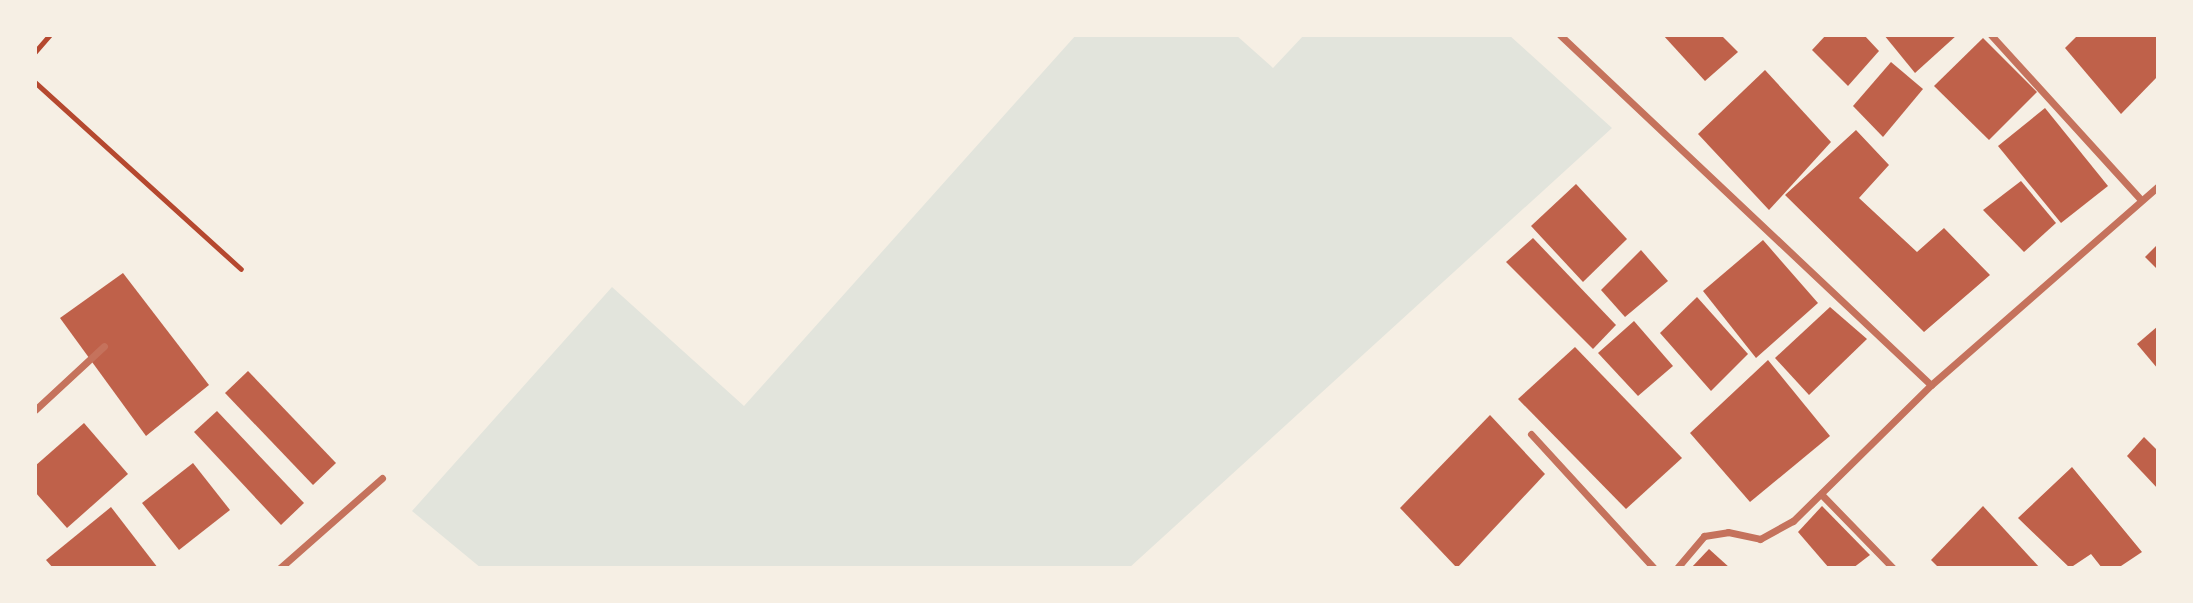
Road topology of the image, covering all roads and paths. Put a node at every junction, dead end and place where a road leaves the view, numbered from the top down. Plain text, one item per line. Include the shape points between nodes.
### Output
1 (50, 35) edge
2 (1560, 35) edge
3 (1991, 35) edge
4 (35, 52) edge
5 (35, 82) edge
6 (2158, 186) edge
7 (2141, 200) junction
8 (241, 269) dead end
9 (104, 346) dead end
10 (1931, 385) junction
11 (35, 410) edge
12 (1531, 434) dead end
13 (382, 478) dead end
14 (1821, 494) junction
15 (280, 568) edge
16 (1654, 568) edge
17 (1676, 568) edge
18 (1893, 568) edge

1 - 4 path
2 - 10 street
3 - 7 street
5 - 8 path
6 - 7 street
7 - 10 street
9 - 11 street
10 - 14 street
12 - 16 street
13 - 15 street
14 - 17 street via 1793,521 1760,539 1728,532 1704,536
14 - 18 street

